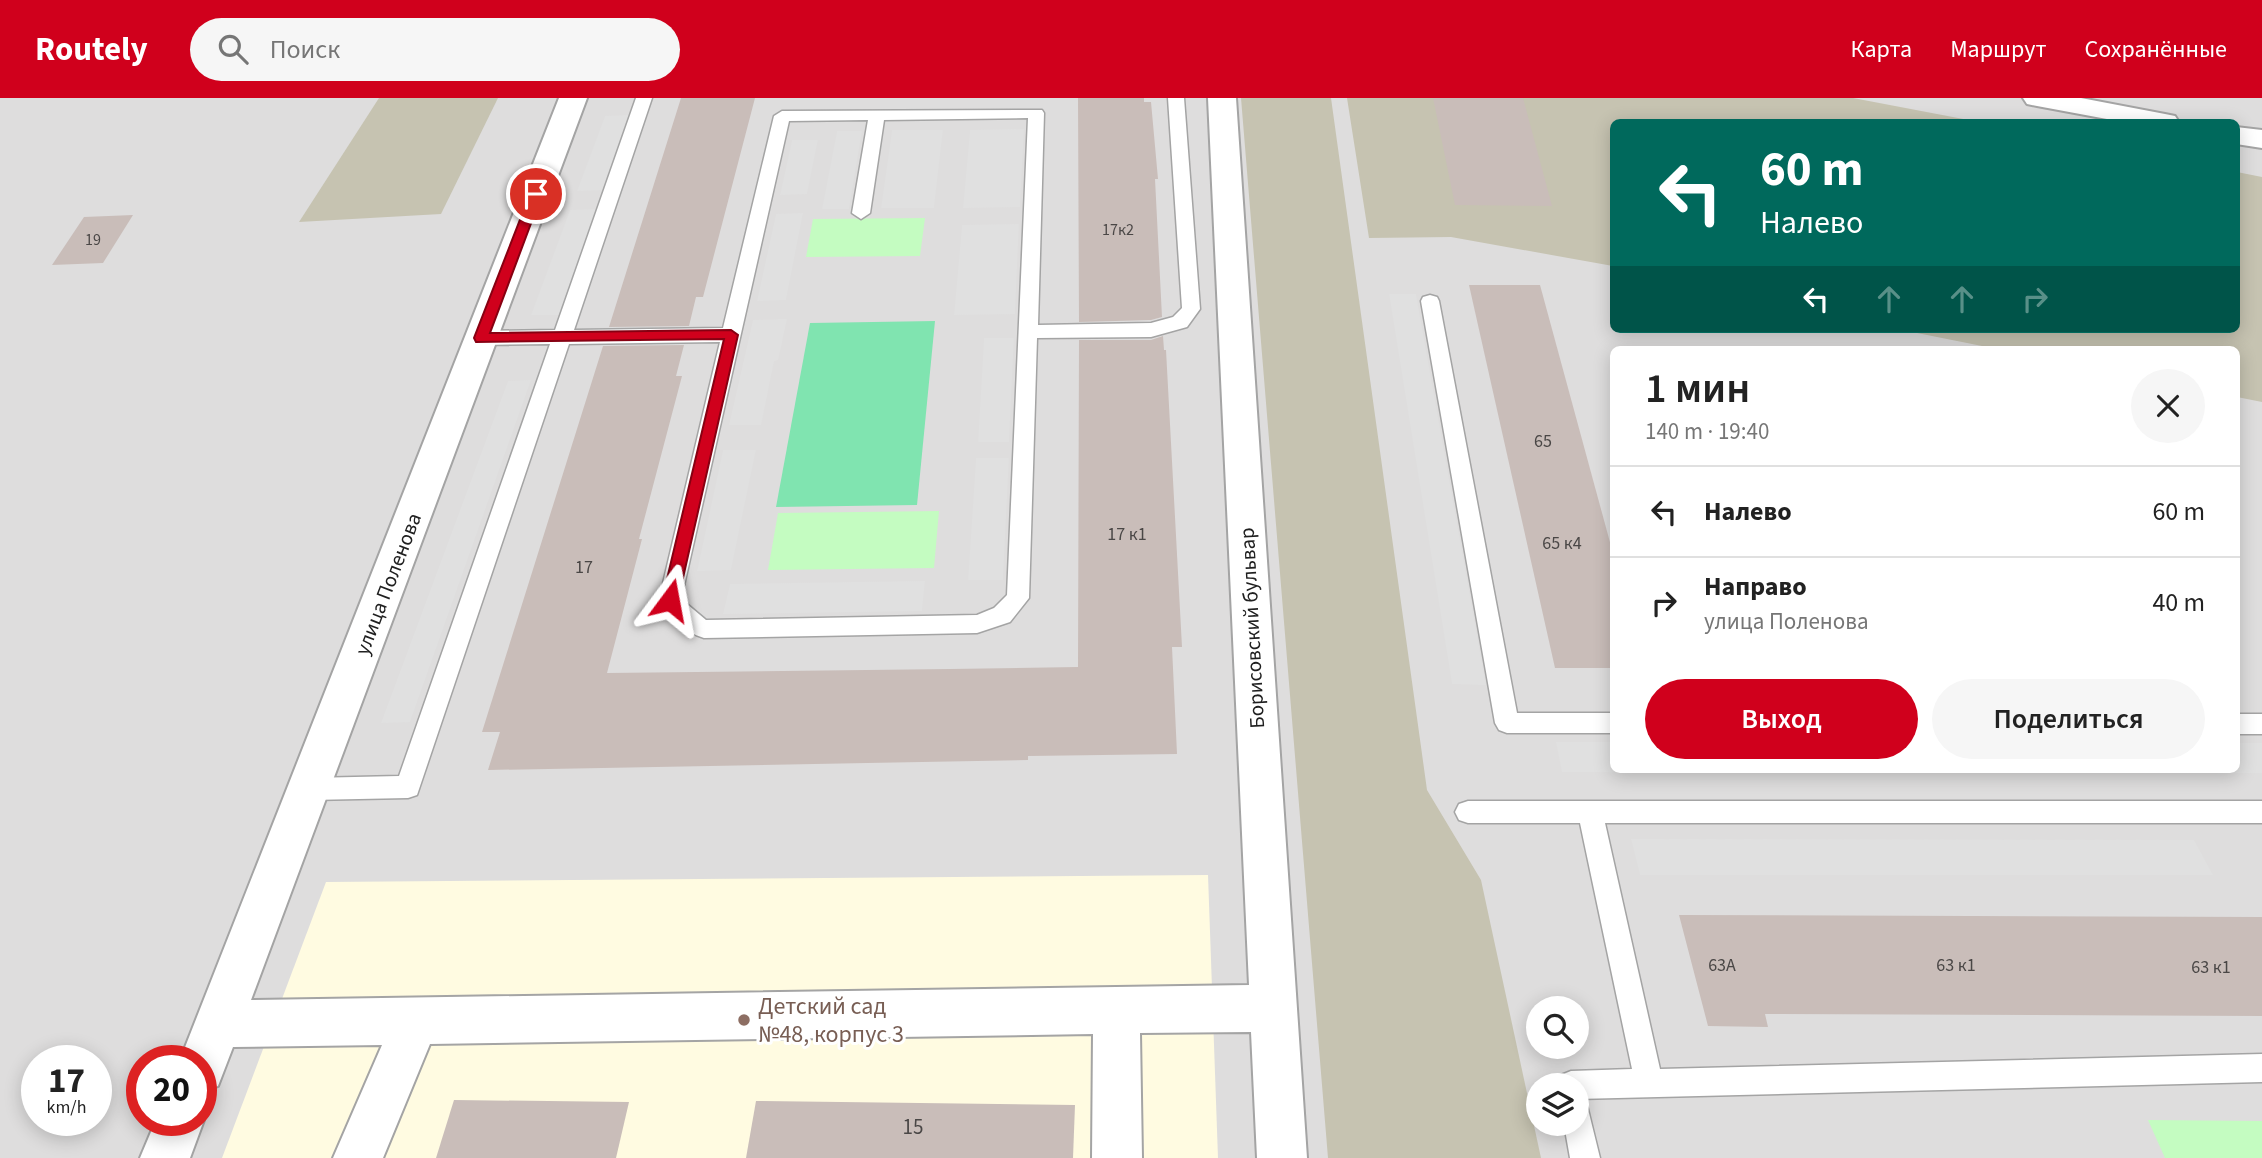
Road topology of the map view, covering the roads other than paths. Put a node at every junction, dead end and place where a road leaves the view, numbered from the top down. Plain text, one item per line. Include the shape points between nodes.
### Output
1 (573, 98) edge
2 (644, 98) edge
3 (1176, 98) edge
4 (1222, 98) edge
5 (2037, 98) edge
6 (877, 115) junction
7 (2149, 119) edge
8 (2240, 136) edge
9 (2262, 139) edge
10 (861, 214) dead end
11 (1430, 301) dead end
12 (1028, 332) junction
13 (731, 335) junction
14 (562, 337) junction
15 (481, 338) junction
16 (1610, 723) edge
17 (2240, 724) edge
18 (2262, 724) edge
19 (310, 789) junction
20 (1468, 812) dead end
21 (2262, 812) edge
22 (1590, 813) junction
23 (1274, 1008) junction
24 (1116, 1010) junction
25 (416, 1021) junction
26 (220, 1024) junction
27 (211, 1045) edge
28 (2262, 1068) edge
29 (1649, 1083) junction
30 (1589, 1085) edge
31 (174, 1136) edge
32 (1581, 1136) edge
33 (165, 1158) edge
34 (358, 1158) edge
35 (1117, 1158) edge
36 (1282, 1158) edge
37 (1585, 1158) edge

1 - 15 street, улица Поленова
2 - 14 lane
3 - 12 lane via 1191,309 1180,321 1151,330
4 - 23 street, Борисовский бульвар
5 - 7 street
6 - 10 lane
6 - 12 lane via 1036,113
6 - 13 lane via 782,116
8 - 9 street
11 - 16 lane via 1507,723
12 - 13 lane via 1018,598 1011,607 976,624 704,629 682,617 670,600
13 - 14 lane
14 - 15 lane
14 - 19 lane via 408,787
15 - 19 street, улица Поленова
17 - 18 lane
19 - 26 street, улица Поленова
20 - 22 lane
21 - 22 lane
22 - 29 lane
23 - 24 street
23 - 36 street, Борисовский бульвар
24 - 25 street
24 - 35 street
25 - 26 street
25 - 34 street
26 - 27 street, улица Поленова
28 - 29 lane
29 - 30 lane
31 - 33 street
32 - 37 lane

